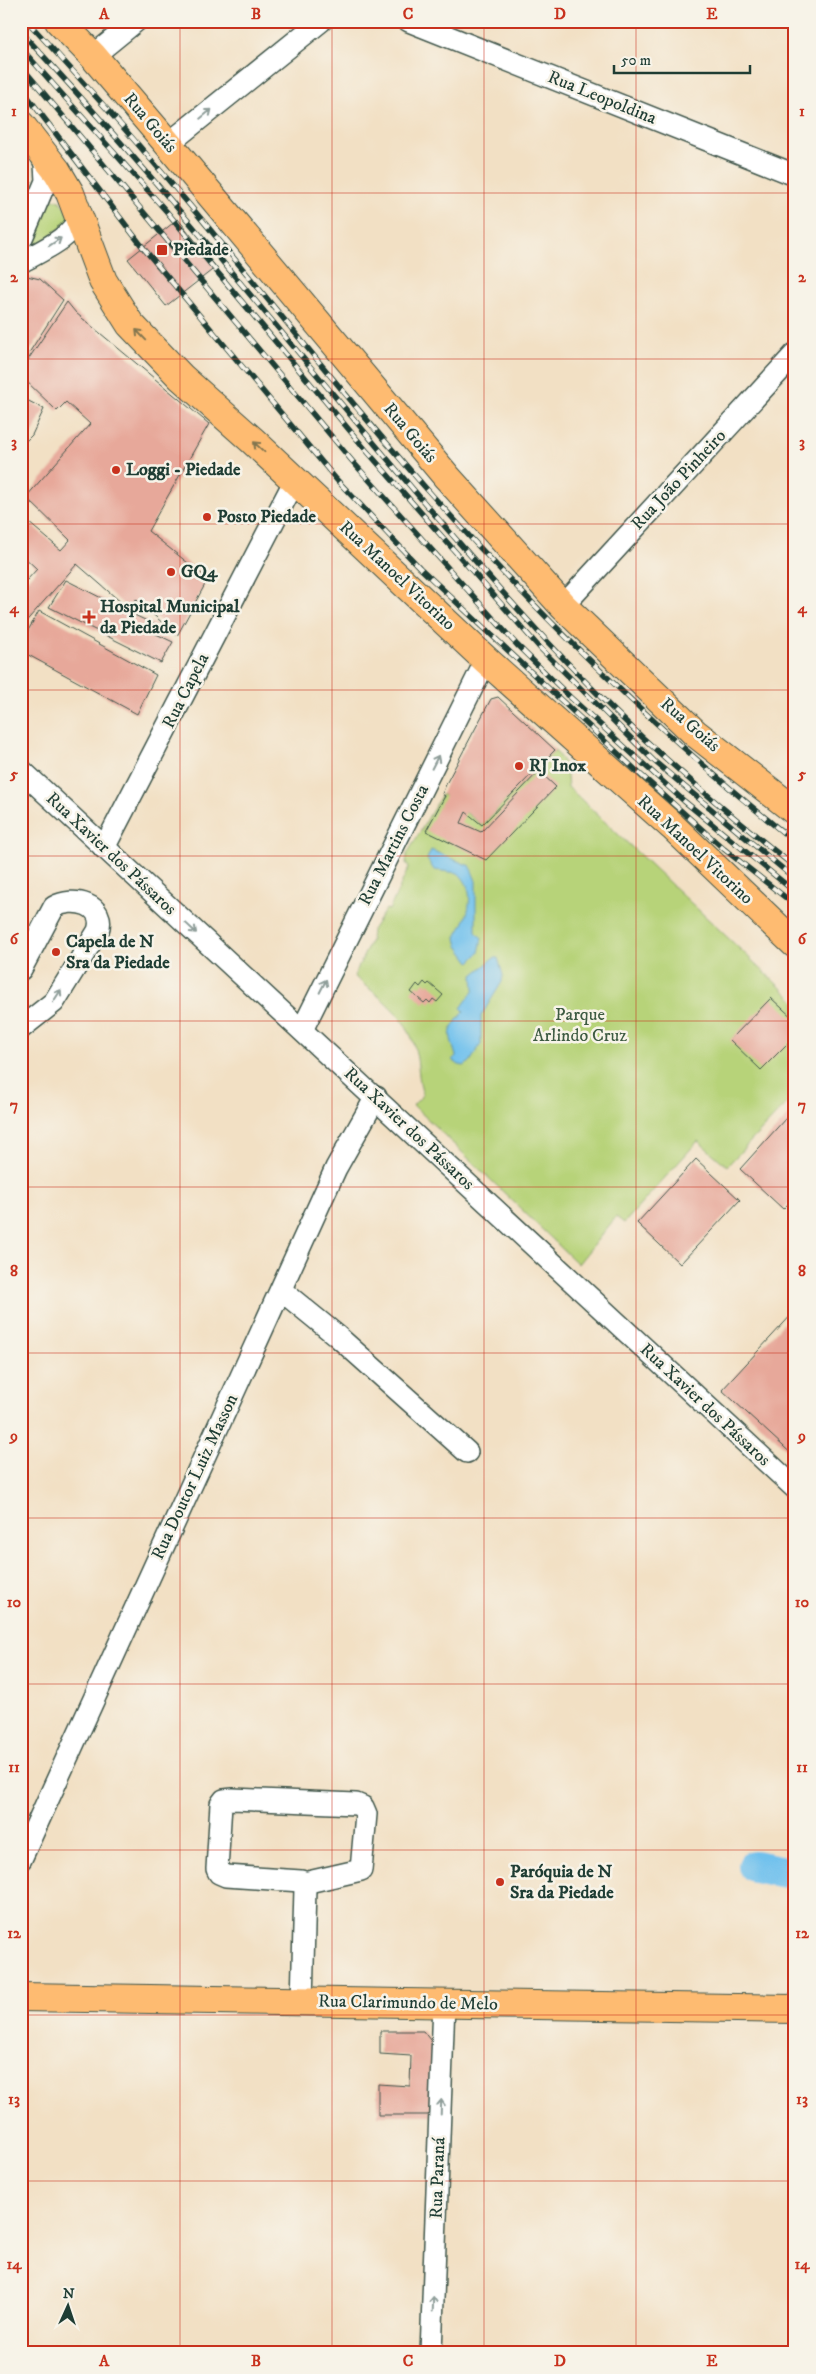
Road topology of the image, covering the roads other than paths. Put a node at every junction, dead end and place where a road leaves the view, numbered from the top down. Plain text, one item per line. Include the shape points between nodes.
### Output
1 (60, 21) edge
2 (136, 21) edge
3 (321, 21) edge
4 (409, 21) edge
5 (93, 56) junction
6 (29, 134) edge
7 (168, 144) junction
8 (795, 175) edge
9 (39, 200) junction
10 (77, 208) junction
11 (21, 240) edge
12 (21, 262) edge
13 (795, 354) edge
14 (295, 480) junction
15 (563, 606) junction
16 (486, 660) junction
17 (21, 770) edge
18 (795, 811) edge
19 (104, 848) junction
20 (795, 944) edge
21 (21, 969) edge
22 (21, 1028) edge
23 (302, 1030) junction
24 (376, 1098) junction
25 (282, 1291) junction
26 (467, 1452) dead end
27 (795, 1488) edge
28 (21, 1860) edge
29 (304, 1883) junction
30 (21, 1997) edge
31 (302, 2002) junction
32 (444, 2003) junction
33 (795, 2009) edge
34 (431, 2353) edge

1 - 5 main road, Rua Goiás
2 - 5 street
7 -> 3 street
4 - 8 street, Rua Leopoldina
5 - 7 main road, Rua Goiás
6 - 9 street via 47,172
6 - 10 main road, Rua Manoel Vitorino via 57,171
7 - 15 main road, Rua Goiás via 447,477
9 - 10 street via 59,196
9 - 11 street
12 -> 10 street via 73,230 79,220
14 -> 10 main road, Rua Manoel Vitorino via 181,377 130,324 103,281
13 - 15 street, Rua João Pinheiro
14 - 16 main road, Rua Manoel Vitorino
14 - 19 street, Rua Capela
15 - 18 main road, Rua Goiás via 695,733
16 - 20 main road, Rua Manoel Vitorino via 673,827
23 -> 16 street, Rua Martins Costa
17 - 19 street, Rua Xavier dos Pássaros
19 -> 23 street, Rua Xavier dos Pássaros
22 -> 21 street via 54,1002 98,931 101,923 98,913 75,902 62,903 54,908
23 - 24 street, Rua Xavier dos Pássaros
24 - 25 street, Rua Doutor Luiz Masson via 336,1168
24 - 27 street, Rua Xavier dos Pássaros
25 - 26 street
25 - 28 street, Rua Doutor Luiz Masson
29 - 29 street via 301,1880 219,1873 221,1804 224,1800 356,1804 363,1807 366,1814 361,1870
29 - 31 street
30 - 31 main road, Rua Clarimundo de Melo
31 - 32 main road, Rua Clarimundo de Melo
32 - 33 main road, Rua Clarimundo de Melo
34 -> 32 street, Rua Paraná

